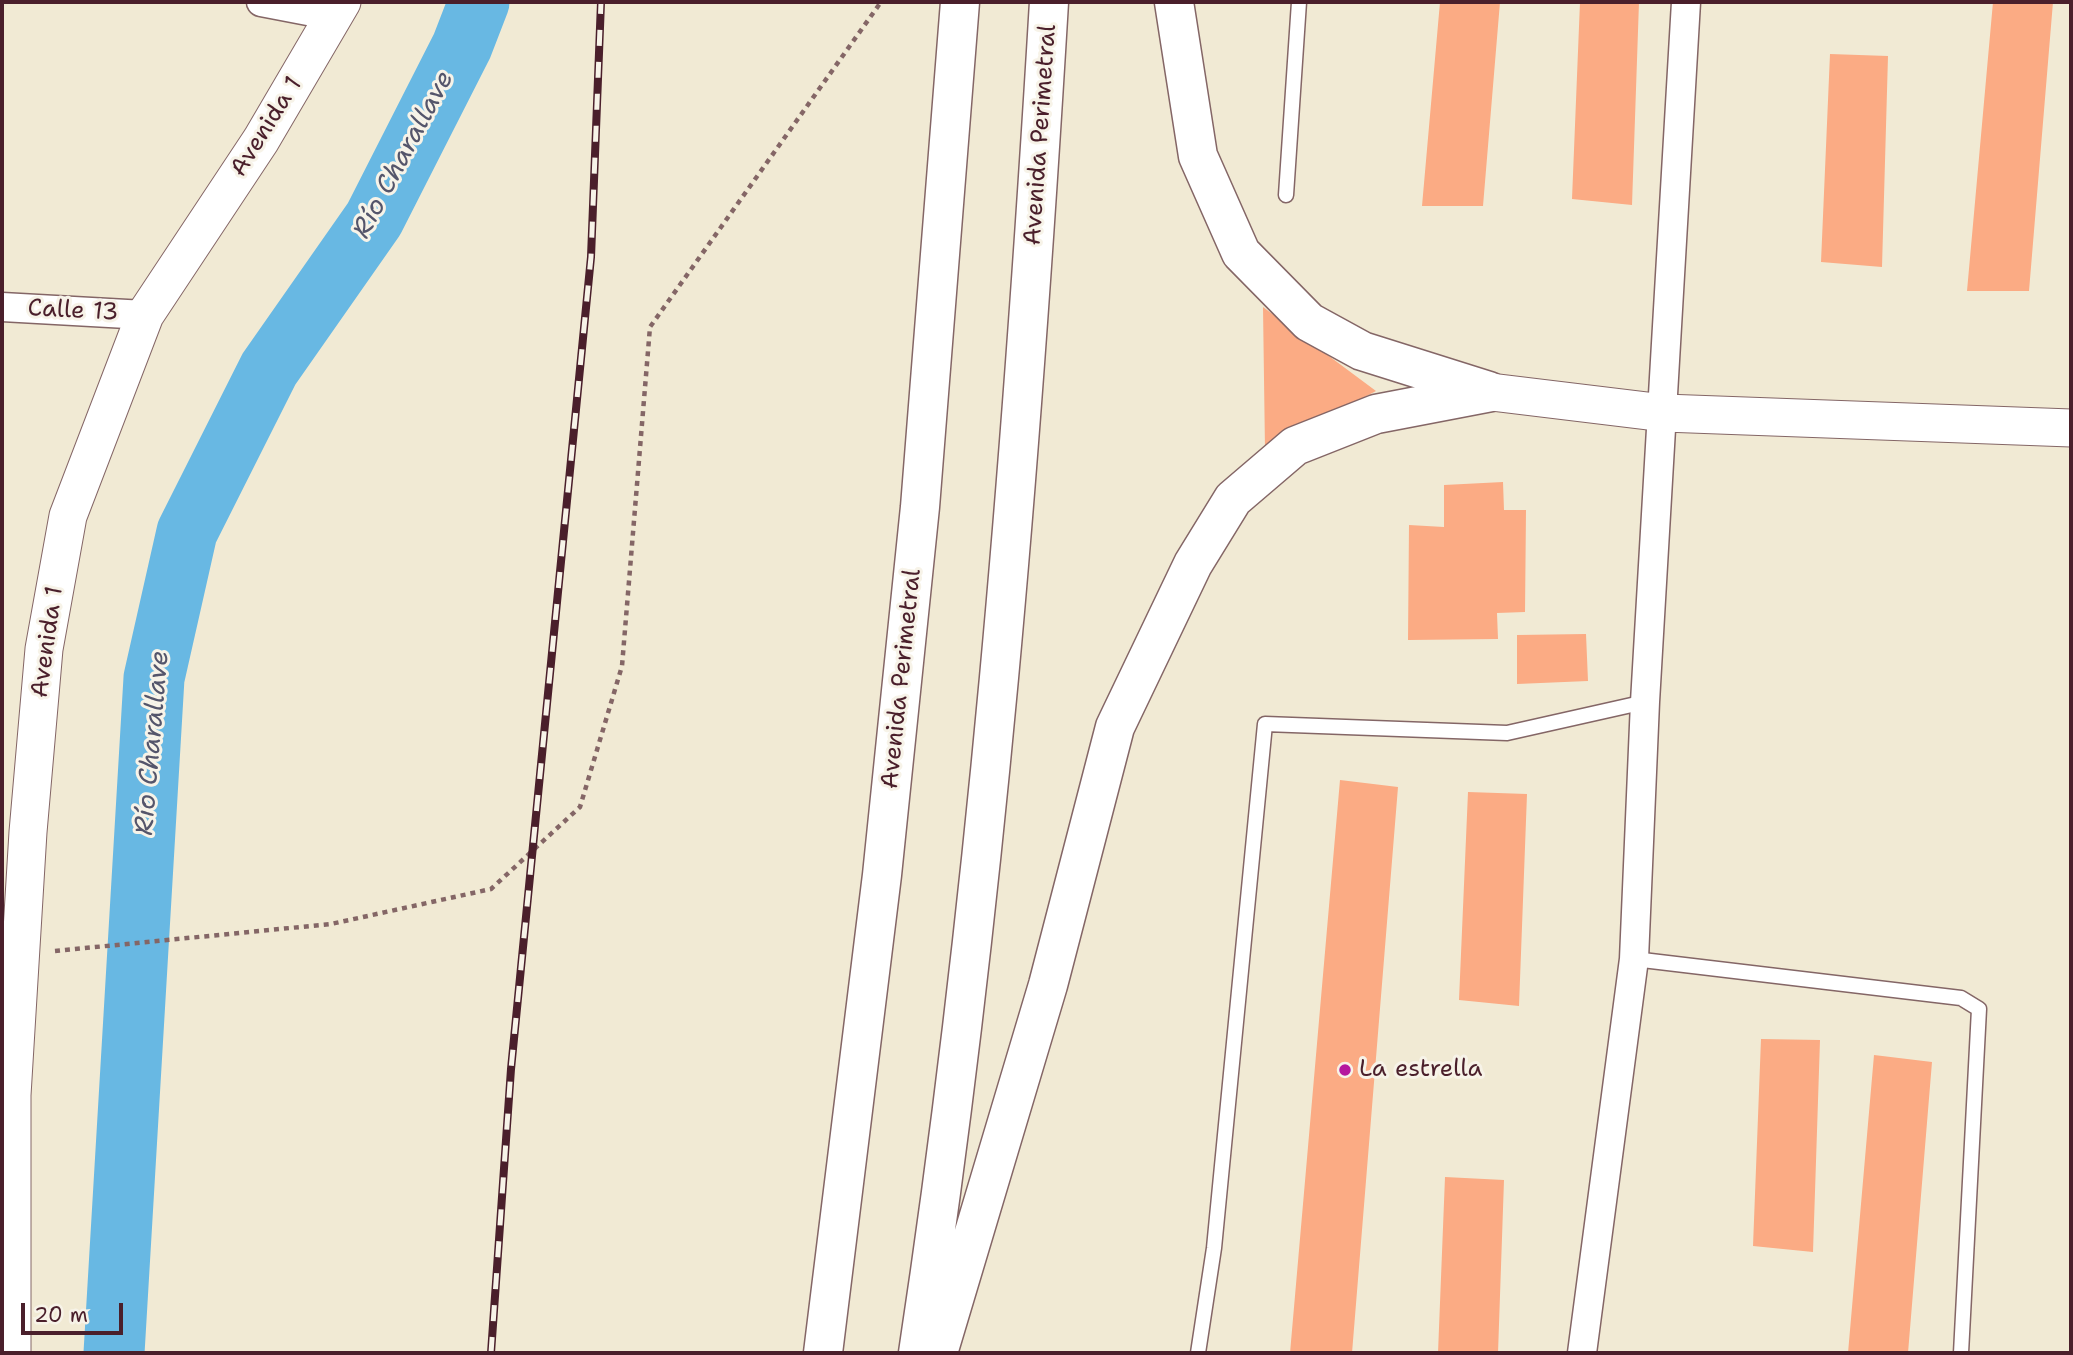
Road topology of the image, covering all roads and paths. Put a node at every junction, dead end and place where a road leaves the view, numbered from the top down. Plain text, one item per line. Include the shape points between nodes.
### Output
1 (261, 2) edge
2 (881, 2) edge
3 (960, 2) edge
4 (1049, 2) edge
5 (1174, 2) edge
6 (1298, 2) edge
7 (1686, 2) edge
8 (338, 9) edge
9 (1286, 195) dead end
10 (2, 307) edge
11 (145, 315) junction
12 (1491, 392) junction
13 (1664, 413) junction
14 (2071, 428) edge
15 (1645, 702) junction
16 (12, 951) edge
17 (1634, 959) junction
18 (7, 1247) edge
19 (8, 1339) edge
20 (823, 1353) edge
21 (918, 1353) edge
22 (939, 1353) edge
23 (1198, 1353) edge
24 (1582, 1353) edge
25 (1961, 1353) edge

1 - 8 street
2 - 16 path via 650,327 622,666 580,807 491,890 331,924
3 - 20 highway, Avenida Perimetral via 920,507 882,876
4 - 21 highway, Avenida Perimetral via 1001,684 940,1210
5 - 12 highway via 1198,156 1241,253 1309,322 1362,351
6 - 9 lane
7 - 13 street
8 - 11 street, Avenida 1 via 261,140
10 - 11 street, Calle 13
11 - 16 street, Avenida 1 via 68,516 44,649
12 - 13 street
12 - 22 highway via 1376,414 1295,446 1233,499 1193,564 1115,727 1044,998
13 - 14 street
13 - 15 street
15 - 17 street
15 - 23 lane via 1507,733 1265,724 1214,1248
16 - 18 street, Avenida 1
17 - 24 street
17 - 25 lane via 1961,999 1979,1009
18 - 19 street, Avenida 1

